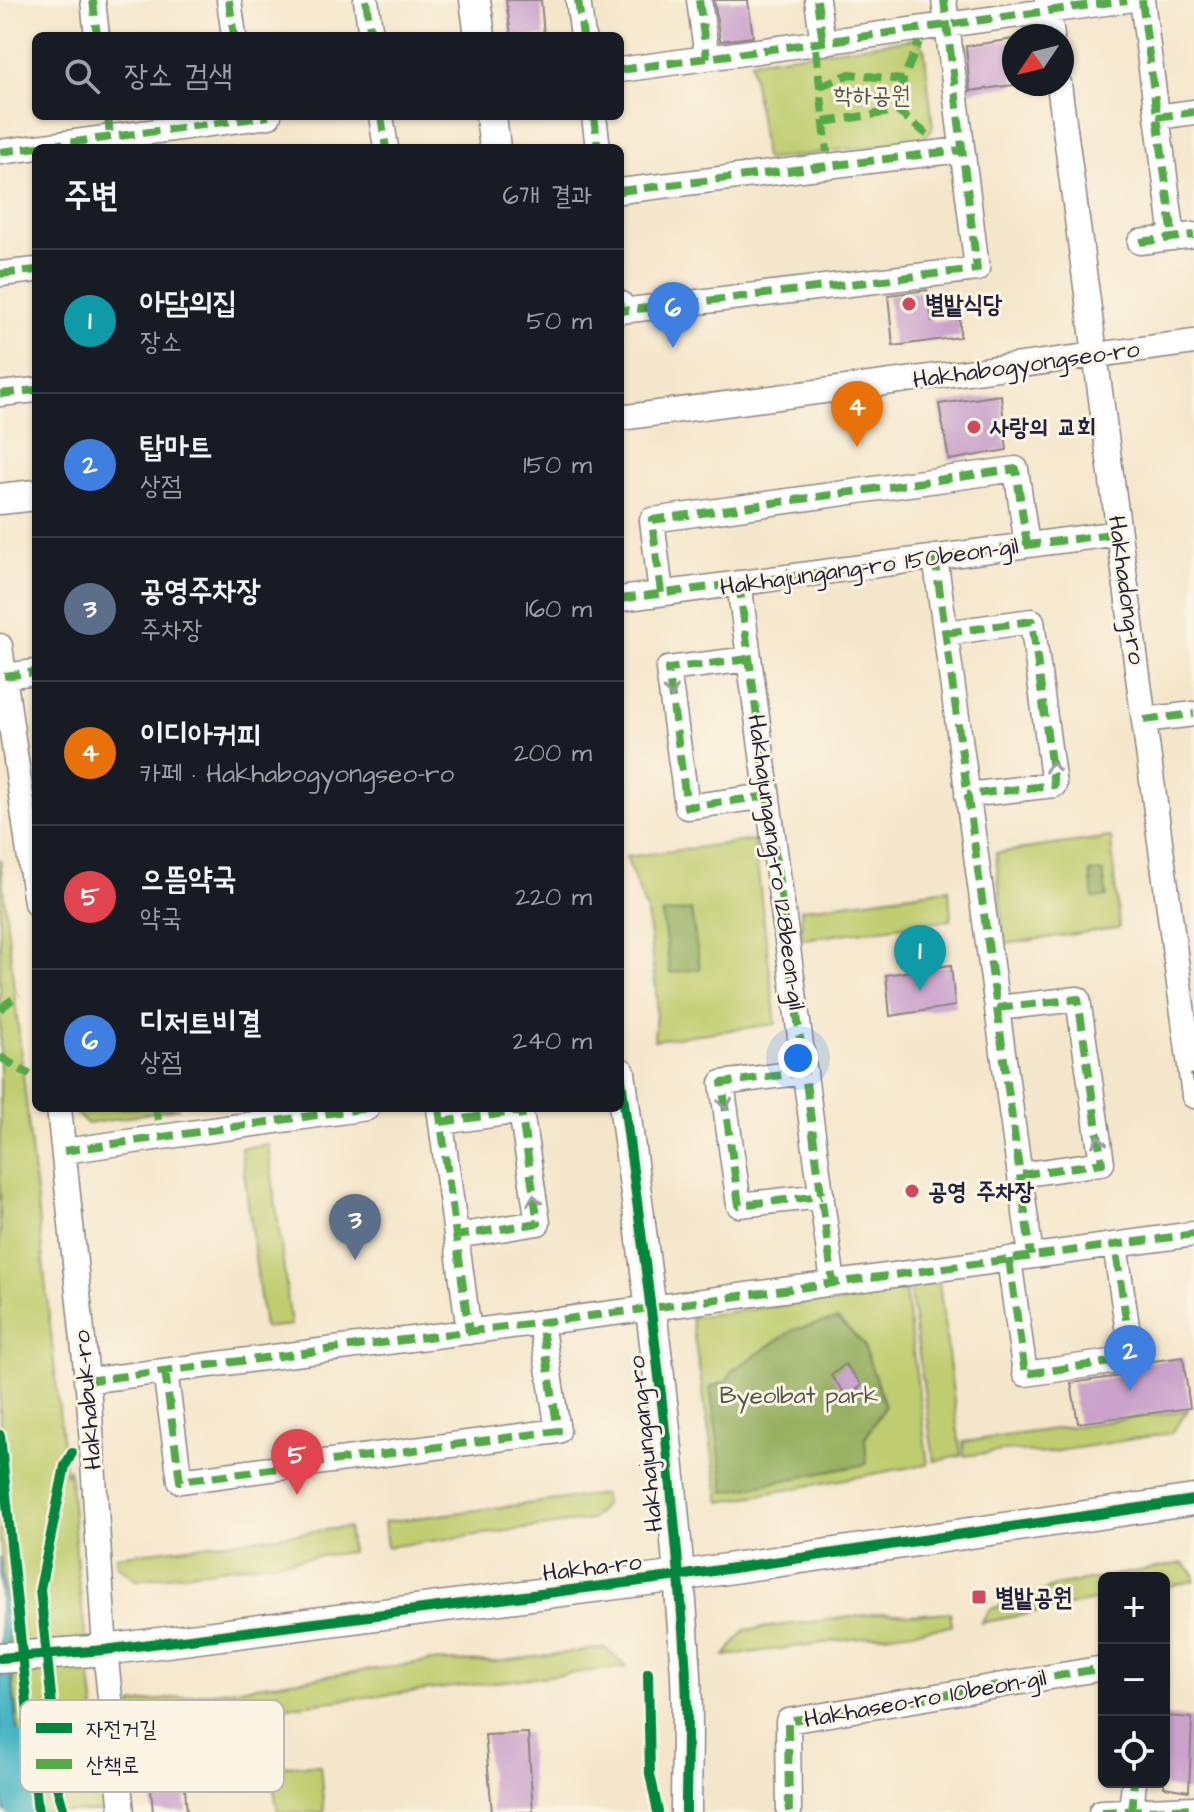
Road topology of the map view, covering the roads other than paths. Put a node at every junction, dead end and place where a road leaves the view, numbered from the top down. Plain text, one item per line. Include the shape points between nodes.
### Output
1 (93, 0) edge
2 (229, 0) edge
3 (366, 0) edge
4 (475, 0) edge
5 (578, 0) edge
6 (699, 0) edge
7 (817, 0) edge
8 (944, 0) edge
9 (1127, 0) edge
10 (1142, 0) edge
11 (1048, 5) edge
12 (948, 25) junction
13 (97, 32) edge
14 (233, 32) edge
15 (370, 32) edge
16 (479, 32) edge
17 (582, 32) edge
18 (823, 43) junction
19 (707, 58) junction
20 (624, 69) edge
21 (1061, 96) edge
22 (1194, 112) edge
23 (1157, 117) junction
24 (210, 120) edge
25 (382, 120) edge
26 (492, 120) edge
27 (594, 120) edge
28 (109, 126) edge
29 (32, 144) edge
30 (34, 144) edge
31 (385, 144) edge
32 (494, 144) edge
33 (598, 144) edge
34 (961, 150) junction
35 (0, 152) edge
36 (624, 191) edge
37 (1184, 236) edge
38 (1140, 242) dead end
39 (32, 270) edge
40 (0, 274) edge
41 (624, 311) edge
42 (1194, 342) edge
43 (1097, 355) junction
44 (32, 390) edge
45 (0, 394) edge
46 (624, 417) edge
47 (32, 495) edge
48 (0, 499) edge
49 (1119, 533) junction
50 (1027, 545) junction
51 (935, 557) junction
52 (739, 583) junction
53 (661, 593) junction
54 (624, 598) edge
55 (946, 633) junction
56 (0, 646) edge
57 (749, 659) junction
58 (32, 672) edge
59 (4, 676) junction
60 (1194, 714) edge
61 (1144, 720) junction
62 (967, 795) junction
63 (768, 796) junction
64 (32, 875) edge
65 (997, 1008) junction
66 (805, 1072) junction
67 (1193, 1084) edge
68 (624, 1102) edge
69 (59, 1112) edge
70 (339, 1112) edge
71 (501, 1112) edge
72 (521, 1112) edge
73 (440, 1115) edge
74 (64, 1151) junction
75 (1020, 1175) junction
76 (822, 1196) junction
77 (1194, 1234) edge
78 (456, 1236) junction
79 (1115, 1245) junction
80 (1020, 1258) junction
81 (833, 1283) junction
82 (652, 1308) junction
83 (541, 1322) junction
84 (469, 1332) junction
85 (165, 1371) junction
86 (86, 1381) junction
87 (1194, 1500) edge
88 (679, 1576) junction
89 (97, 1651) junction
90 (0, 1658) edge
91 (1098, 1669) edge
92 (105, 1700) edge
93 (1134, 1788) edge
94 (119, 1792) edge
95 (1194, 1808) edge
96 (1132, 1811) edge
97 (122, 1812) edge
98 (686, 1812) edge
99 (789, 1812) edge
100 (1101, 1812) edge

1 - 13 street
2 - 14 street
3 - 15 street
4 - 16 street
5 - 17 street
6 - 19 street
7 - 18 street
8 - 12 street
9 - 11 street
10 - 23 street
11 - 12 street
12 - 18 street
12 - 34 street
18 - 19 street
19 - 20 street
21 - 43 street, Hakhadong-ro
22 - 23 street
23 - 37 street
24 - 28 street
25 - 31 street
26 - 32 street
27 - 33 street
28 - 30 street
29 - 35 street
34 - 36 street
34 - 41 street via 977,269
37 - 38 street
39 - 40 street
42 - 43 street, Hakhabogyongseo-ro
43 - 46 street, Hakhabogyongseo-ro
43 - 49 street, Hakhadong-ro
44 - 45 street
47 - 48 street
49 - 50 street, Hakhajungang-ro 150beon-gil
49 - 61 street, Hakhadong-ro
50 - 51 street, Hakhajungang-ro 150beon-gil
50 - 53 street via 1016,469 652,520
51 - 52 street, Hakhajungang-ro 150beon-gil
51 - 55 street
52 - 53 street, Hakhajungang-ro 150beon-gil
52 - 57 street, Hakhajungang-ro 128beon-gil
53 - 54 street, Hakhajungang-ro 150beon-gil
55 - 62 street
62 -> 55 street via 1054,785 1032,621
56 - 59 street
57 - 63 street, Hakhajungang-ro 128beon-gil
57 -> 63 street via 668,669 687,807
58 - 59 street
59 - 64 street
60 - 61 street
61 - 67 street, Hakhadong-ro
62 - 65 street
63 - 66 street, Hakhajungang-ro 128beon-gil
65 - 75 street
75 -> 65 street via 1102,1163 1078,999
66 - 76 street, Hakhajungang-ro 128beon-gil
66 -> 76 street via 722,1083 739,1205
68 - 82 street, Hakhajungang-ro
69 - 74 street, Hakhabuk-ro
70 - 74 street
71 -> 73 street
78 -> 72 street via 538,1223
73 - 78 street
74 - 86 street, Hakhabuk-ro
75 - 80 street
76 - 81 street, Hakhajungang-ro 128beon-gil
77 - 79 street
78 - 84 street
79 - 80 street
79 - 80 street via 1132,1359 1025,1374
80 - 81 street
81 - 82 street
82 - 83 street
82 - 88 street, Hakhajungang-ro
83 - 84 street
83 - 85 street via 558,1431 180,1481
84 - 85 street
85 - 86 street
86 - 89 street, Hakhabuk-ro
87 - 88 street, Hakha-ro
88 - 89 street, Hakha-ro
88 - 98 street, Hakhajungang-ro via 686,1664
89 - 90 street, Hakha-ro
89 - 92 street, Hakhabuk-ro
91 - 99 street, Hakhaseo-ro 10beon-gil via 788,1721
93 - 96 street
94 - 97 street, Hakhabuk-ro
95 - 96 street
96 - 100 street

